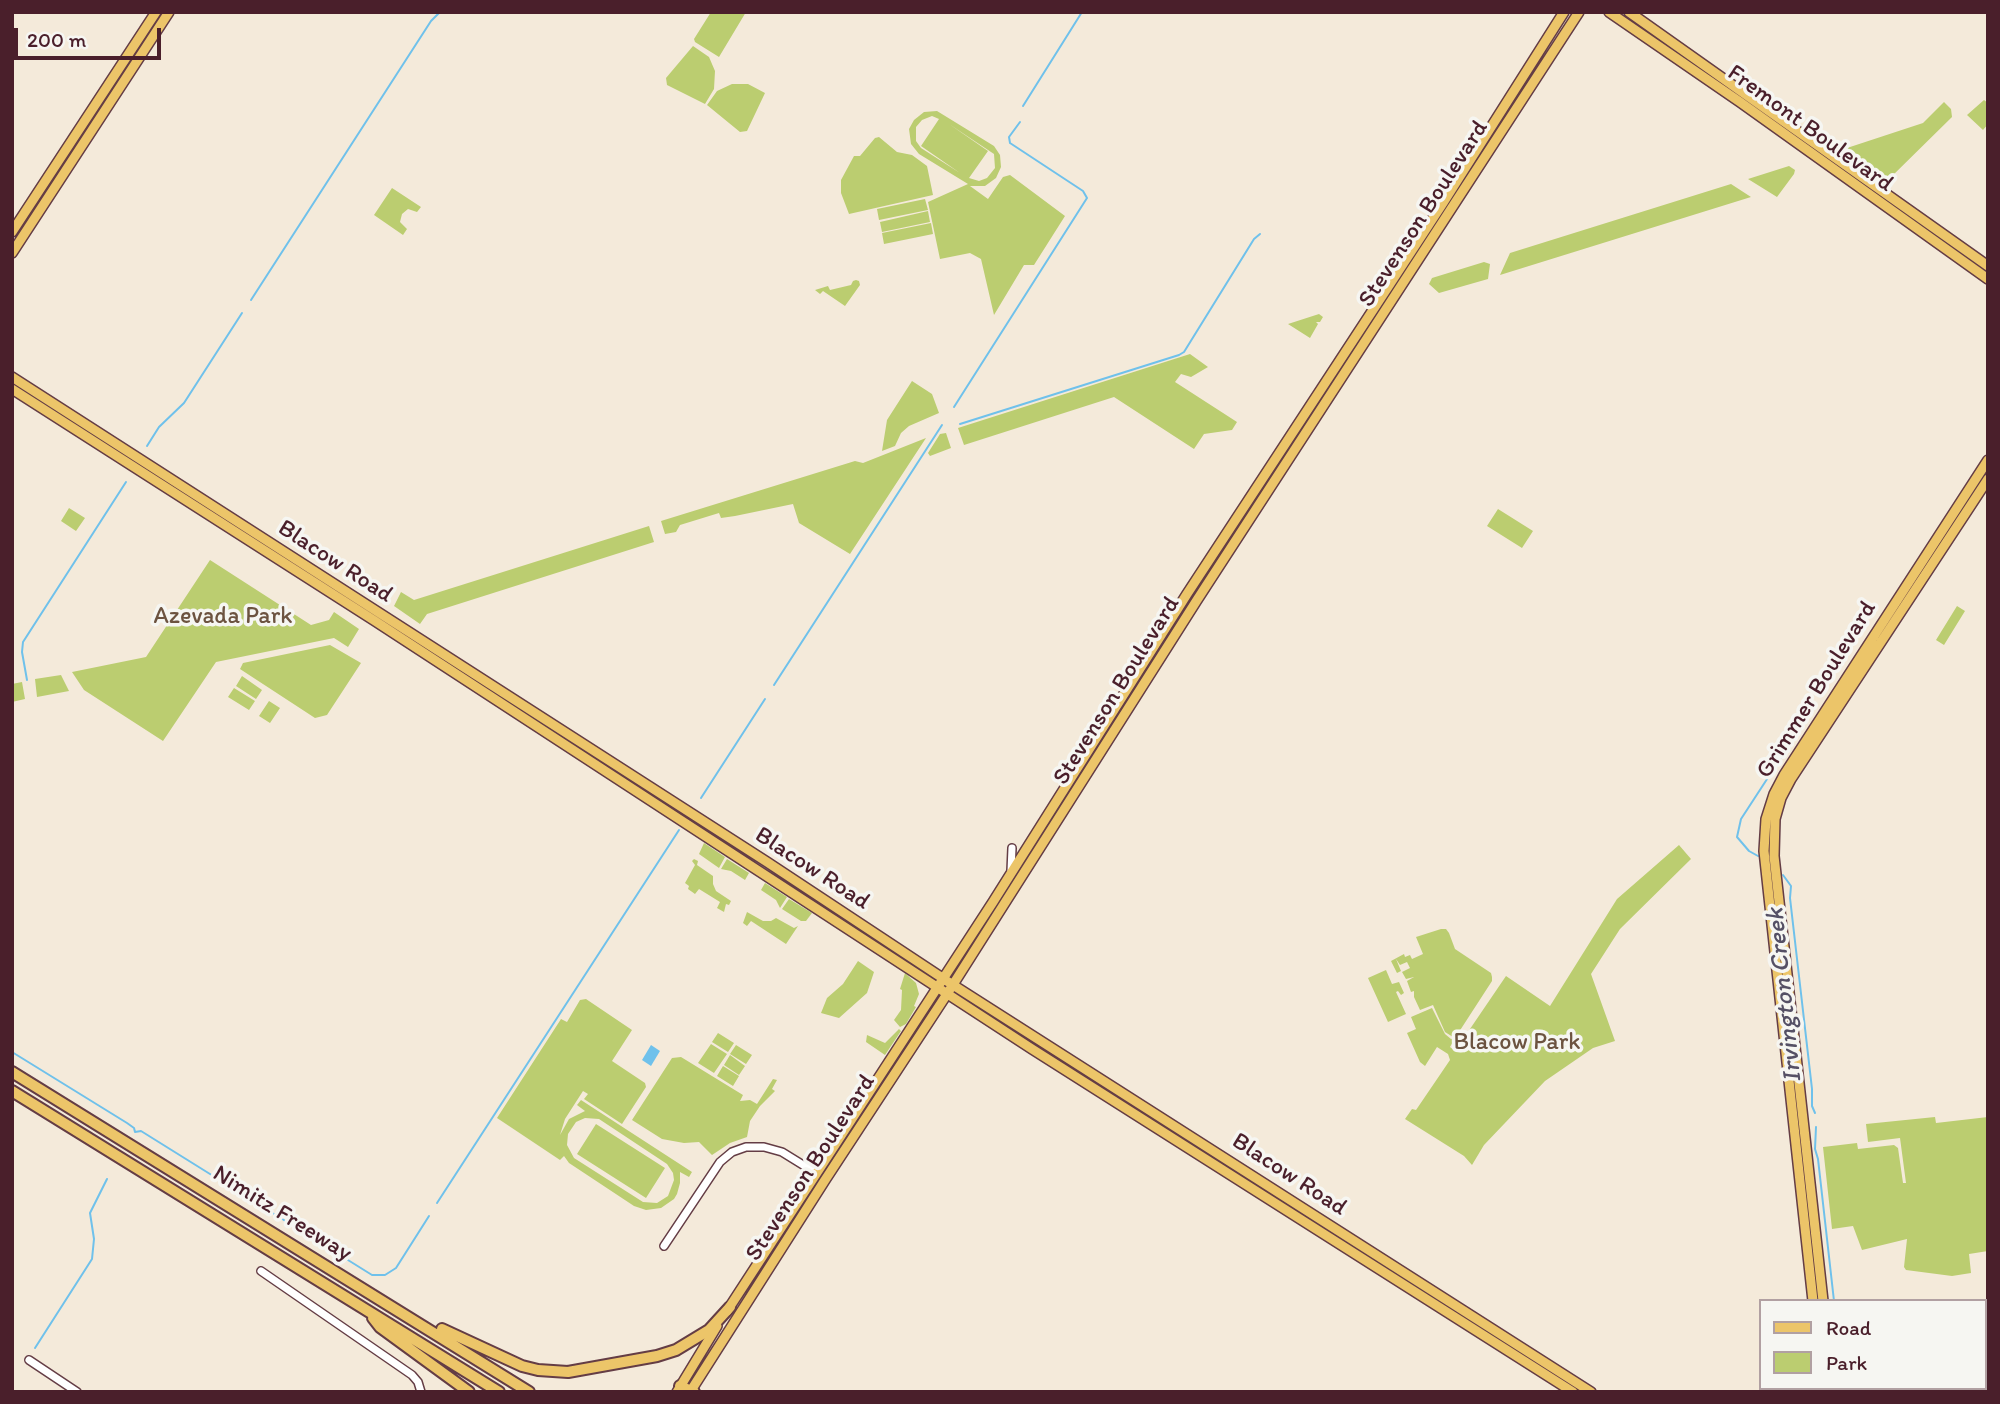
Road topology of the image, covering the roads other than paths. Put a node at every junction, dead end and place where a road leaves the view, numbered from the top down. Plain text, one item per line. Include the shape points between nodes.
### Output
1 (156, 12) edge
2 (169, 12) edge
3 (1564, 12) edge
4 (1578, 12) edge
5 (1609, 12) edge
6 (1629, 12) edge
7 (1743, 98) junction
8 (12, 232) edge
9 (12, 253) edge
10 (1988, 267) edge
11 (1988, 279) edge
12 (12, 377) edge
13 (12, 389) edge
14 (1988, 460) edge
15 (1988, 479) edge
16 (1012, 848) dead end
17 (1012, 871) junction
18 (832, 920) junction
19 (872, 932) junction
20 (943, 978) junction
21 (953, 985) junction
22 (937, 988) junction
23 (947, 994) junction
24 (12, 1073) edge
25 (12, 1091) edge
26 (816, 1173) junction
27 (664, 1246) dead end
28 (261, 1271) dead end
29 (1813, 1299) edge
30 (1823, 1299) edge
31 (730, 1307) junction
32 (367, 1310) junction
33 (419, 1322) junction
34 (29, 1360) dead end
35 (687, 1390) edge
36 (77, 1392) edge
37 (421, 1392) edge
38 (468, 1392) edge
39 (499, 1392) edge
40 (529, 1392) edge
41 (1573, 1392) edge
42 (1591, 1392) edge

1 - 8 main road
2 - 9 main road
3 - 17 main road, Stevenson Boulevard
4 - 21 main road, Stevenson Boulevard
5 - 7 main road, Fremont Boulevard
6 - 7 main road, Fremont Boulevard
7 - 10 main road, Fremont Boulevard
7 - 11 main road, Fremont Boulevard
12 - 19 main road, Blacow Road
13 - 18 main road, Blacow Road
14 - 29 main road, Grimmer Boulevard via 1784,775 1766,819 1764,851
15 - 30 main road, Grimmer Boulevard via 1791,779 1775,818 1774,856
16 - 17 street
17 - 20 main road, Stevenson Boulevard
18 - 19 main road
18 - 22 main road, Blacow Road
19 - 20 main road, Blacow Road
20 - 21 main road, Blacow Road
20 - 22 main road, Stevenson Boulevard
21 - 23 main road, Stevenson Boulevard
21 - 42 main road, Blacow Road
22 - 23 main road, Blacow Road
22 - 26 main road, Stevenson Boulevard
23 - 35 main road, Stevenson Boulevard
23 - 41 main road, Blacow Road
24 - 33 highway, Nimitz Freeway
25 - 32 highway, Nimitz Freeway
26 - 27 street via 782,1152 764,1147 733,1152 720,1162
26 - 31 main road, Stevenson Boulevard
28 - 37 street via 412,1375
31 - 33 highway via 709,1330 677,1350 568,1372 522,1366
31 - 35 main road, Stevenson Boulevard
32 - 38 highway via 380,1327
32 - 39 highway, Nimitz Freeway
33 - 40 highway, Nimitz Freeway
34 - 36 street

